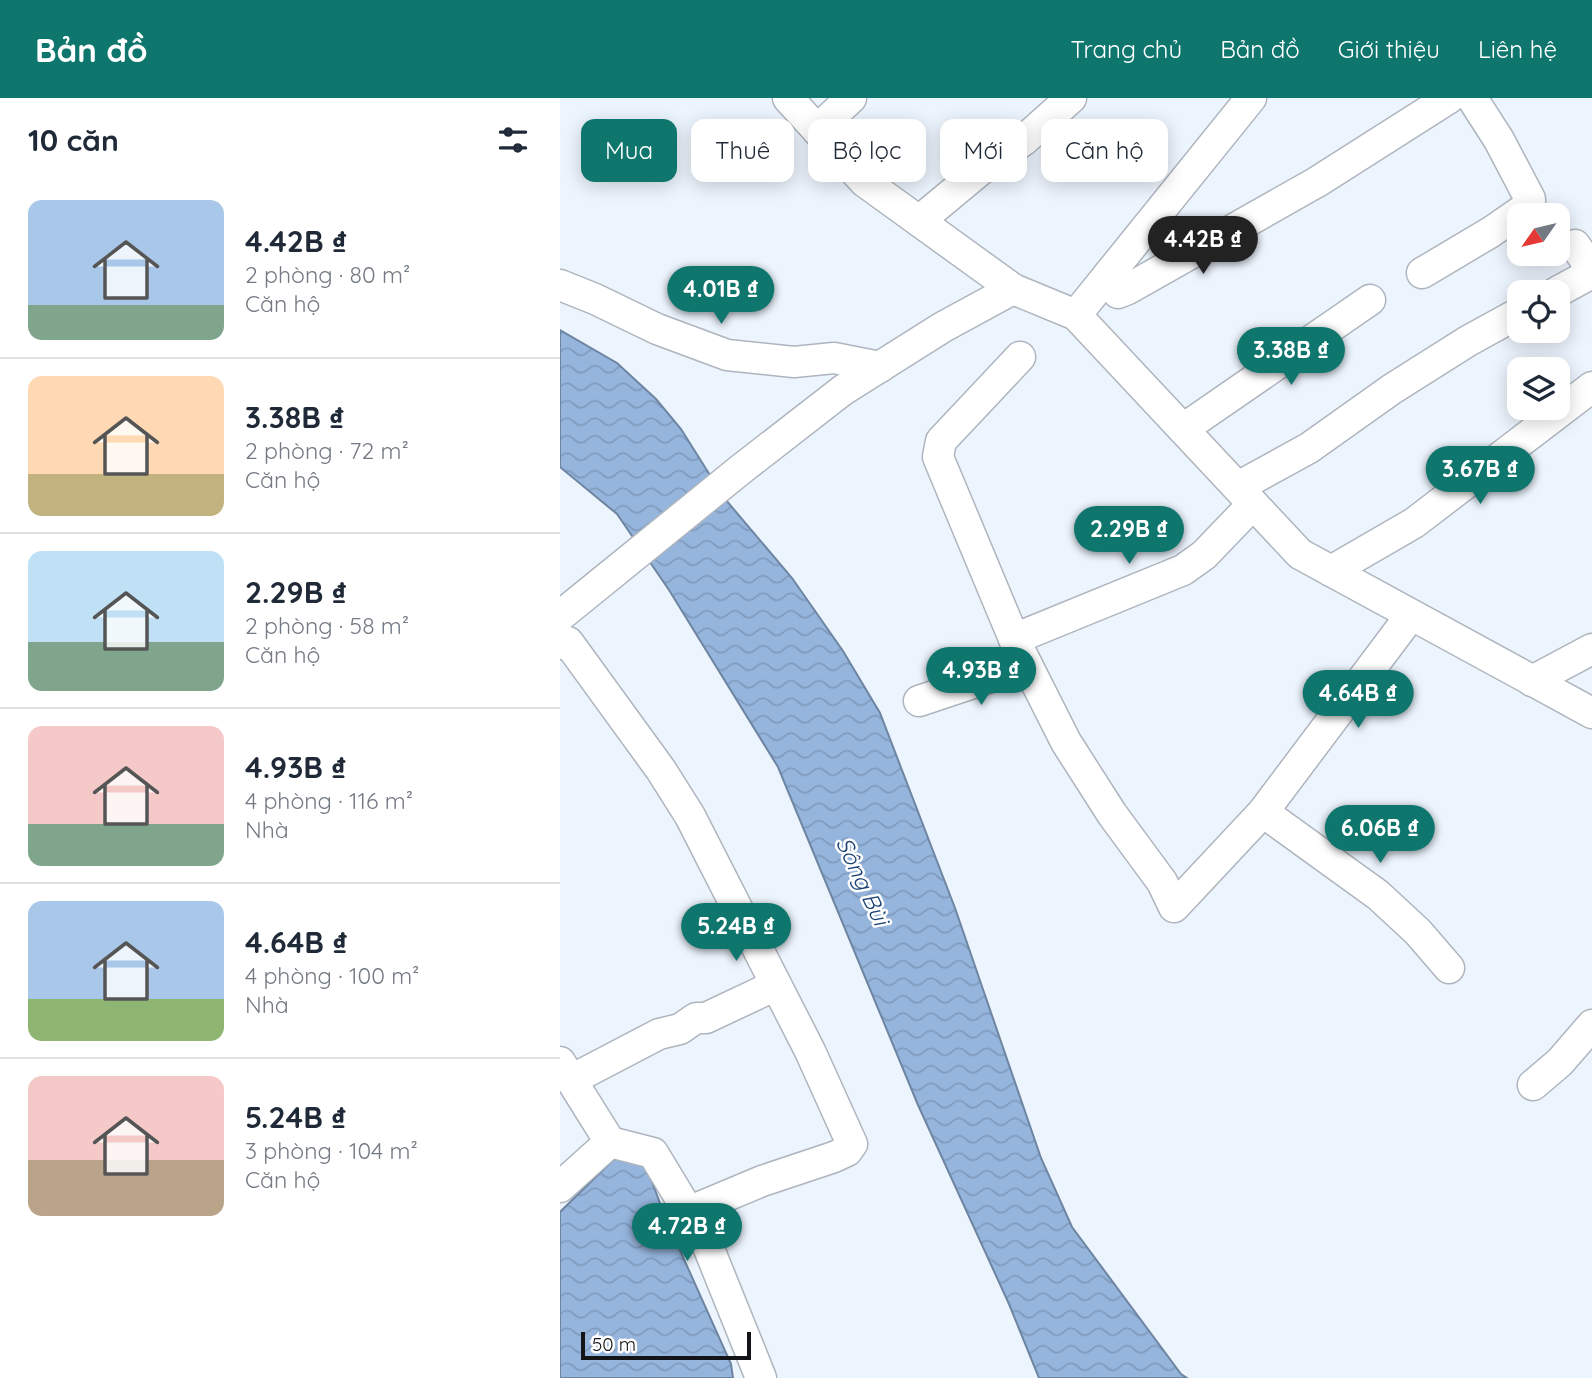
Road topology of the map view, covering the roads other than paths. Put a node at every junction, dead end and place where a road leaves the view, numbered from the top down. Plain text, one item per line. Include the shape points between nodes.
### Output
1 (788, 98) edge
2 (851, 98) edge
3 (1071, 98) edge
4 (1251, 98) edge
5 (1449, 98) edge
6 (1472, 98) edge
7 (829, 119) edge
8 (808, 120) edge
9 (865, 182) edge
10 (919, 221) junction
11 (1575, 245) dead end
12 (1592, 272) edge
13 (1422, 273) dead end
14 (1109, 274) junction
15 (560, 285) edge
16 (1570, 285) edge
17 (1013, 289) junction
18 (1370, 300) dead end
19 (1076, 315) junction
20 (1507, 320) edge
21 (1020, 357) dead end
22 (880, 367) junction
23 (1592, 387) edge
24 (1183, 429) junction
25 (1246, 496) junction
26 (1331, 571) junction
27 (1411, 615) junction
28 (560, 616) edge
29 (560, 644) edge
30 (1592, 649) edge
31 (1020, 652) junction
32 (1532, 681) junction
33 (919, 701) dead end
34 (1592, 713) edge
35 (1263, 812) junction
36 (1449, 968) dead end
37 (776, 985) junction
38 (1592, 1025) edge
39 (566, 1071) edge
40 (1533, 1085) dead end
41 (610, 1142) junction
42 (560, 1187) edge
43 (688, 1212) junction
44 (761, 1378) edge

1 - 8 street
2 - 7 street
3 - 10 street
4 - 14 street
5 - 14 street via 1317,182 1128,289 1118,293
6 - 13 street via 1531,199 1530,205
9 - 10 street
10 - 17 street
11 - 12 street
12 - 16 street
14 - 19 street
15 - 22 street via 727,355 794,362 834,358
17 - 19 street
17 - 22 street
18 - 24 street
19 - 24 street
20 - 25 street via 1392,389
21 - 31 street via 940,441 938,457
22 - 28 street via 821,406
23 - 26 street via 1414,523
24 - 25 street
25 - 26 street via 1300,554
25 - 31 street via 1203,555 1184,570
26 - 27 street
27 - 32 street
27 - 35 street
29 - 37 street via 568,642 574,648 661,769 690,816
30 - 32 street
31 - 33 street
31 - 35 street via 1066,742 1162,882 1174,907
32 - 34 street
35 - 36 street via 1378,895
37 - 39 street via 706,1018 696,1018
37 - 43 street via 852,1147
38 - 40 street
39 - 41 street
41 - 42 street
41 - 43 street via 653,1153
43 - 44 street via 705,1240

